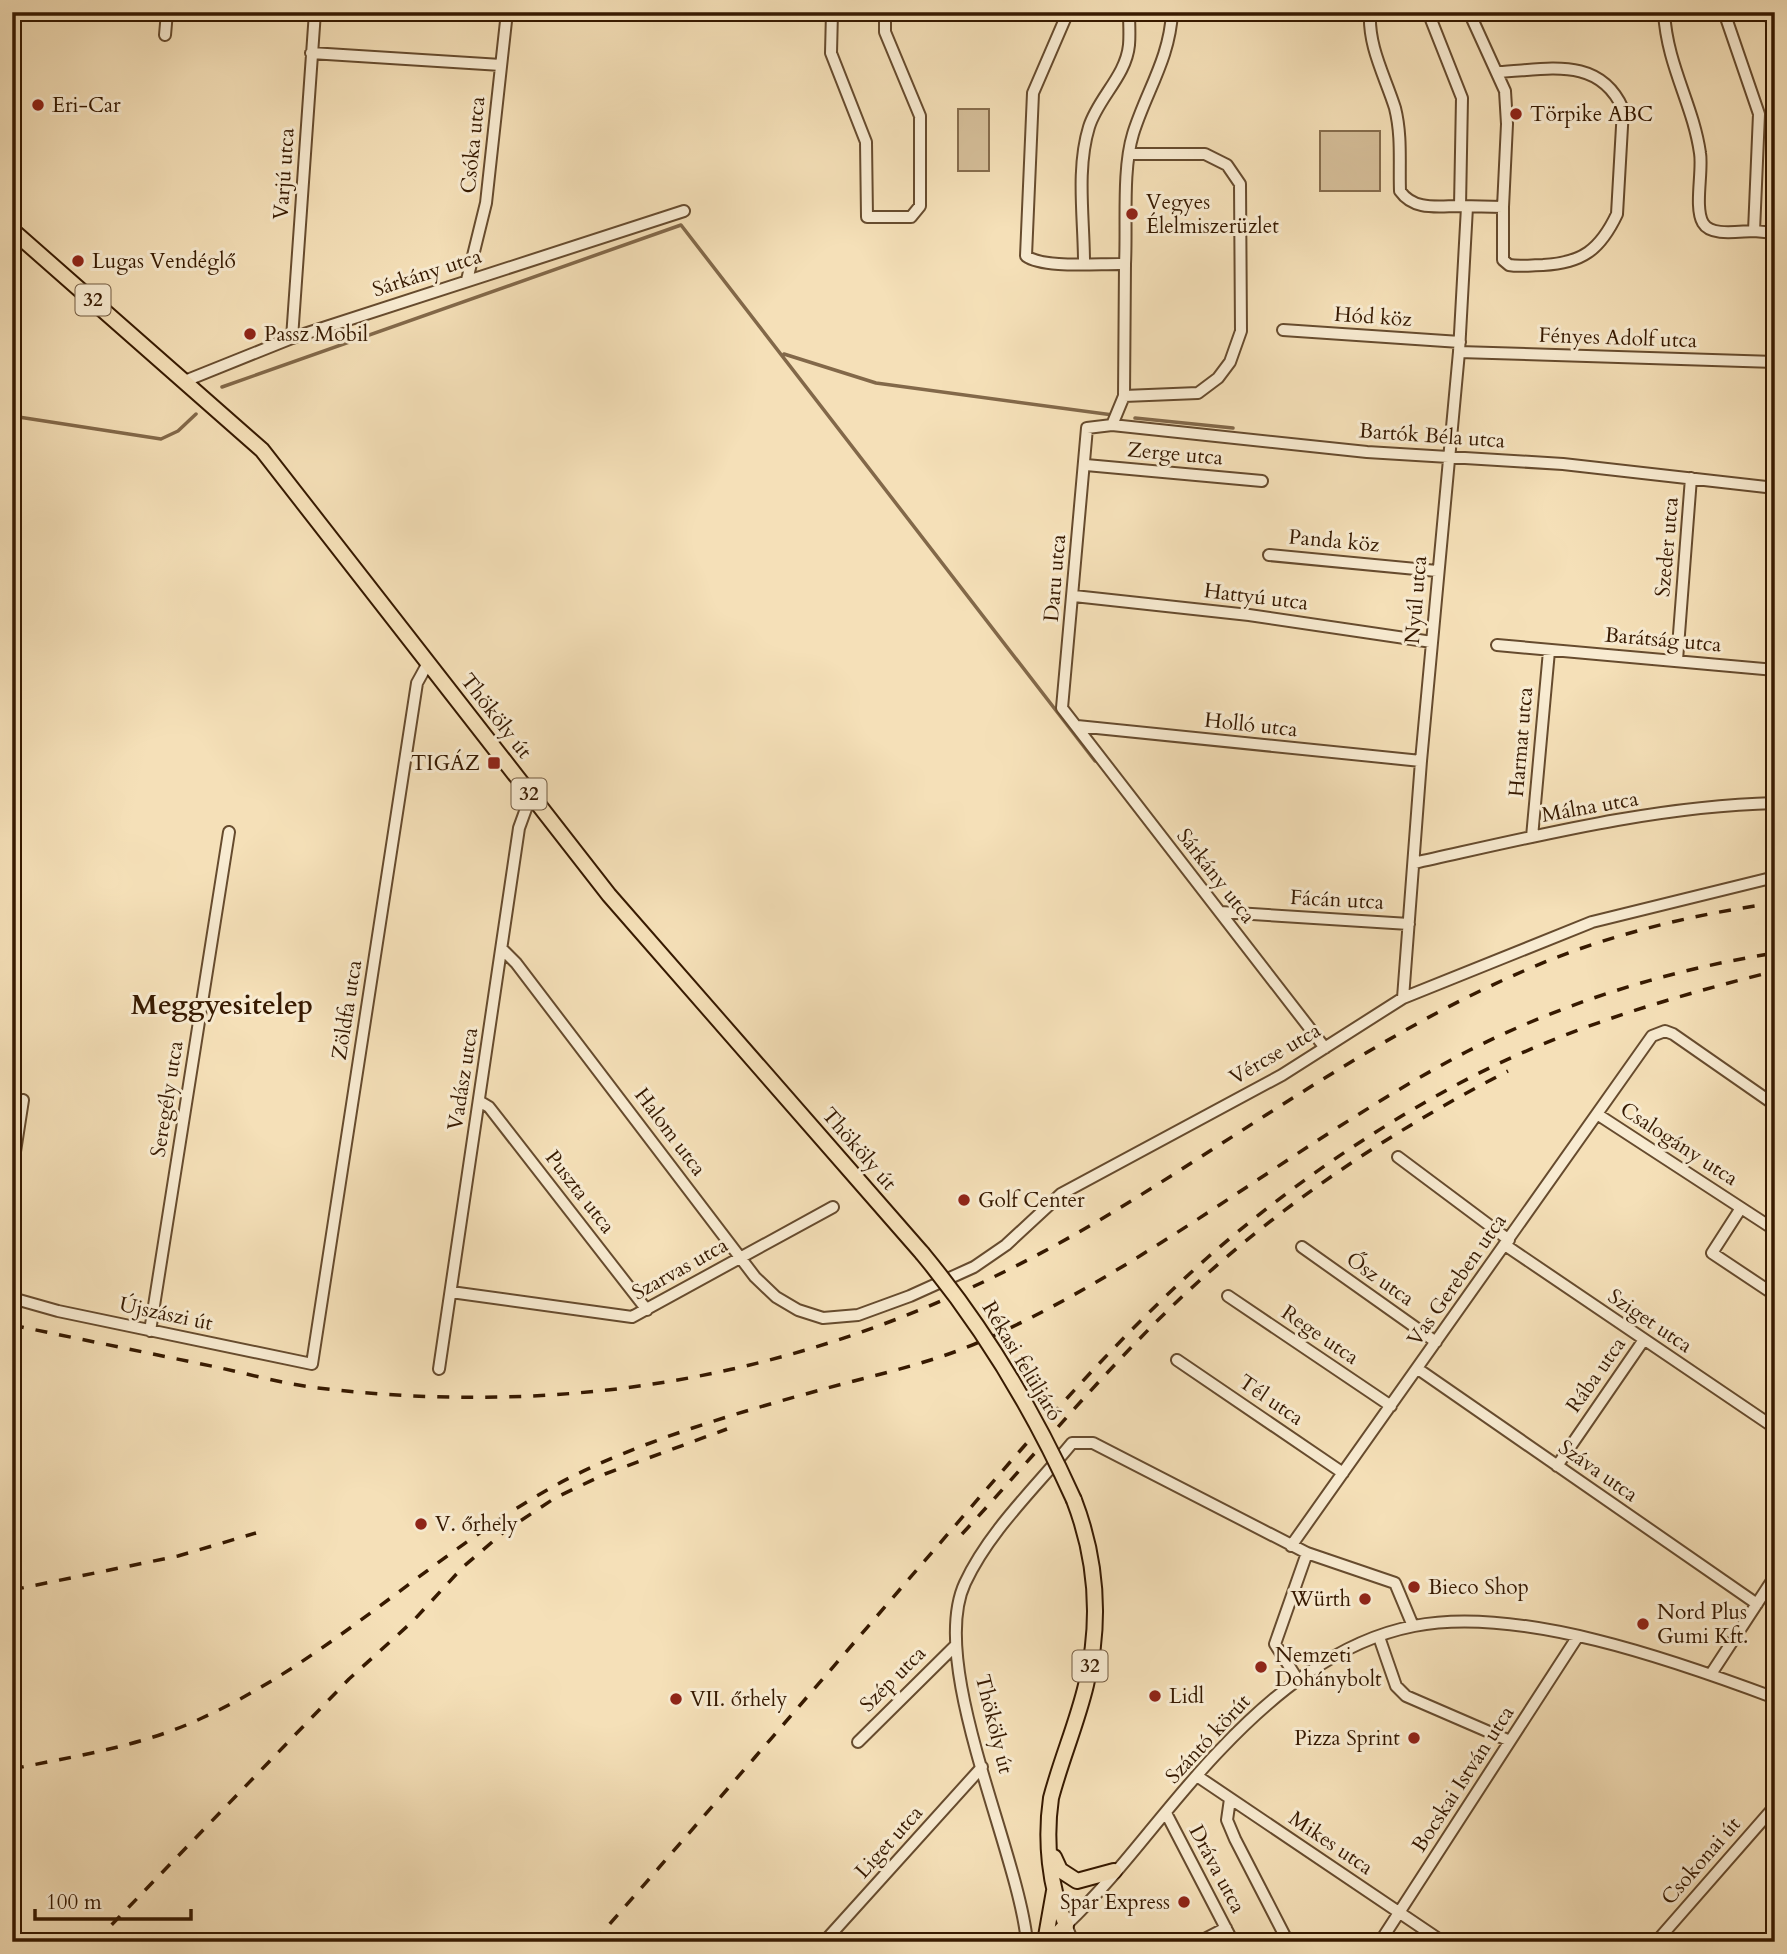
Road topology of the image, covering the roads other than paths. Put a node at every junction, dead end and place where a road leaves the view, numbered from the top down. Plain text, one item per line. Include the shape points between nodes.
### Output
1 (167, 12) edge
2 (315, 12) edge
3 (506, 12) edge
4 (832, 12) edge
5 (885, 12) edge
6 (1068, 12) edge
7 (1129, 12) edge
8 (1172, 12) edge
9 (1370, 12) edge
10 (1428, 12) edge
11 (1469, 12) edge
12 (1664, 12) edge
13 (1724, 12) edge
14 (1769, 12) edge
15 (1775, 32) edge
16 (165, 35) dead end
17 (311, 53) junction
18 (501, 65) junction
19 (1498, 72) junction
20 (1130, 155) junction
21 (1464, 206) junction
22 (1503, 207) junction
23 (684, 211) dead end
24 (12, 230) edge
25 (1754, 231) junction
26 (1775, 233) edge
27 (1084, 262) junction
28 (1125, 264) junction
29 (467, 280) junction
30 (1283, 330) dead end
31 (292, 338) junction
32 (1459, 347) junction
33 (1775, 362) edge
34 (186, 381) junction
35 (1124, 396) junction
36 (1112, 425) junction
37 (1087, 428) joint
38 (1449, 457) junction
39 (1086, 465) junction
40 (1691, 478) junction
41 (1262, 481) dead end
42 (1775, 488) edge
43 (1269, 555) dead end
44 (1437, 570) junction
45 (1074, 596) junction
46 (1432, 642) junction
47 (1497, 645) dead end
48 (1549, 650) junction
49 (1677, 660) junction
50 (428, 663) junction
51 (1775, 670) edge
52 (1077, 726) junction
53 (1421, 761) junction
54 (531, 795) junction
55 (1775, 803) edge
56 (229, 832) dead end
57 (1532, 837) junction
58 (1414, 863) junction
59 (1775, 877) edge
60 (1220, 912) junction
61 (1409, 924) junction
62 (502, 949) junction
63 (1403, 998) junction
64 (1325, 1048) junction
65 (23, 1100) dead end
66 (479, 1101) junction
67 (1775, 1105) edge
68 (1597, 1114) junction
69 (1398, 1157) dead end
70 (12, 1171) edge
71 (833, 1207) dead end
72 (1741, 1208) junction
73 (1775, 1230) edge
74 (1507, 1242) junction
75 (1302, 1247) dead end
76 (922, 1252) joint
77 (741, 1257) junction
78 (451, 1292) junction
79 (1775, 1295) edge
80 (1228, 1296) dead end
81 (12, 1298) edge
82 (648, 1310) junction
83 (823, 1318) joint
84 (149, 1331) junction
85 (1643, 1341) junction
86 (1436, 1342) junction
87 (1178, 1360) dead end
88 (312, 1364) joint
89 (439, 1369) dead end
90 (1418, 1369) junction
91 (1391, 1406) junction
92 (1775, 1428) edge
93 (1557, 1466) junction
94 (1343, 1473) junction
95 (1291, 1546) junction
96 (1307, 1553) junction
97 (1775, 1576) edge
98 (1757, 1604) junction
99 (1413, 1626) junction
100 (1578, 1636) junction
101 (1379, 1637) junction
102 (956, 1645) junction
103 (1711, 1674) junction
104 (1298, 1680) junction
105 (1775, 1698) edge
106 (1510, 1741) junction
107 (858, 1742) dead end
108 (982, 1767) junction
109 (1197, 1776) junction
110 (1230, 1799) junction
111 (1775, 1806) edge
112 (1166, 1813) junction
113 (1049, 1846) junction
114 (1114, 1871) junction
115 (1054, 1890) junction
116 (1400, 1913) junction
117 (1066, 1925) junction
118 (1226, 1928) junction
119 (824, 1942) edge
120 (1027, 1942) edge
121 (1048, 1942) edge
122 (1073, 1942) edge
123 (1199, 1942) edge
124 (1233, 1942) edge
125 (1288, 1942) edge
126 (1380, 1942) edge
127 (1443, 1942) edge
128 (1656, 1942) edge

1 - 16 street
2 - 17 street, Varjú utca
3 - 18 street, Csóka utca
4 - 5 street via 831,53 866,142 867,217 911,217 920,206 920,116 886,32
6 - 27 street via 1032,93 1026,256 1051,263
7 - 27 street via 1129,47 1120,73 1088,129 1083,161
8 - 20 street via 1171,37 1132,136
9 - 21 street via 1373,48 1401,137 1400,191 1422,206
10 - 21 street, Nyúl utca via 1462,98
11 - 19 street
12 - 25 street via 1666,42 1700,153 1703,225 1712,231
13 - 25 street via 1759,114
14 - 15 street
17 - 18 street
17 - 31 street, Varjú utca
18 - 29 street, Csóka utca via 486,203
19 - 22 street via 1505,91 1507,124
19 - 22 street via 1566,69 1595,75 1616,95 1624,125 1617,214 1589,252 1577,260 1509,265 1502,251
20 - 28 street
20 - 35 street via 1205,155 1227,165 1240,184 1241,331 1230,362 1218,379 1198,393
21 - 22 street
21 - 32 street, Nyúl utca
23 - 29 street, Sárkány utca
24 - 34 main road, Thököly út / 32
25 - 26 street
27 - 28 street
28 - 35 street
29 - 31 street, Sárkány utca
30 - 32 street, Hód köz
31 - 34 street, Sárkány utca
32 - 33 street, Fényes Adolf utca
32 - 38 street, Nyúl utca
34 - 50 main road, Thököly út / 32 via 262,450
35 - 36 street
36 - 37 street, Bartók Béla utca
36 - 38 street, Bartók Béla utca
37 - 39 street, Daru utca
38 - 40 street, Bartók Béla utca
38 - 44 street, Nyúl utca
39 - 41 street, Zerge utca
39 - 45 street, Daru utca
40 - 42 street, Bartók Béla utca
40 - 49 street, Szeder utca
43 - 44 street, Panda köz
44 - 46 street, Nyúl utca
45 - 46 street, Hattyú utca
45 - 52 street, Daru utca via 1061,694 1062,708
46 - 53 street, Nyúl utca
47 - 48 street, Barátság utca
48 - 49 street, Barátság utca
48 - 57 street, Harmat utca
49 - 51 street, Barátság utca
50 - 54 main road, Thököly út / 32
50 - 88 street, Zöldfa utca via 417,683
52 - 53 street, Holló utca
52 - 60 street, Sárkány utca
53 - 58 street, Nyúl utca
54 - 62 street, Vadász utca via 519,828
54 - 76 main road, Thököly út / 32 via 609,895
55 - 57 street, Málna utca via 1713,804
56 - 84 street, Seregély utca
57 - 58 street, Málna utca
58 - 61 street, Nyúl utca
59 - 63 street, Vércse utca via 1592,922
60 - 61 street, Fácán utca
60 - 64 street, Sárkány utca
61 - 63 street, Nyúl utca
62 - 66 street, Vadász utca
62 - 77 street, Halom utca
63 - 64 street, Vércse utca
64 - 83 street, Vércse utca via 1060,1194 1006,1245 974,1267 858,1315
65 - 70 street
66 - 78 street, Vadász utca
66 - 82 street, Puszta utca via 489,1107
67 - 68 street, Vas Gereben utca via 1665,1031 1653,1036
68 - 72 street, Csalogány utca
68 - 74 street, Vas Gereben utca
69 - 74 street, Sziget utca
71 - 77 street, Szarvas utca
72 - 73 street, Csalogány utca
72 - 79 street via 1712,1253
74 - 85 street, Sziget utca
74 - 86 street, Vas Gereben utca
75 - 86 street, Ősz utca
76 - 113 main road, Rékasi felüljáró / 32, bridge via 982,1331 1048,1443 1074,1500 1091,1561 1095,1632 1086,1688 1051,1798
77 - 82 street, Szarvas utca
77 - 83 street, Halom utca via 776,1297
78 - 82 street, Szarvas utca via 632,1317
78 - 89 street, Vadász utca
80 - 91 street, Rege utca
81 - 84 street, Újszászi út
84 - 88 street, Újszászi út
85 - 92 street, Sziget utca
85 - 93 street, Rába utca
86 - 90 street, Vas Gereben utca
87 - 94 street, Tél utca
90 - 91 street, Vas Gereben utca
90 - 93 street, Száva utca
91 - 94 street, Vas Gereben utca
93 - 98 street, Száva utca
94 - 95 street, Vas Gereben utca
95 - 96 street
95 - 102 street, Thököly út via 1093,1443 1072,1443 976,1559 956,1610
96 - 99 street via 1395,1583
96 - 104 street via 1275,1644
97 - 98 street
98 - 103 street
99 - 100 street, Szántó körút via 1474,1622
99 - 101 street, Szántó körút
100 - 103 street, Szántó körút
100 - 106 street, Bocskai István utca
101 - 104 street, Szántó körút via 1345,1650
101 - 106 street via 1396,1686 1406,1696
102 - 107 street, Szép utca
102 - 108 street, Thököly út
103 - 105 street, Szántó körút
104 - 109 street, Szántó körút via 1257,1712
106 - 116 street, Bocskai István utca
108 - 119 street, Liget utca
108 - 120 street, Thököly út
109 - 110 street, Mikes utca
109 - 112 street, Szántó körút
110 - 116 street, Mikes utca
110 - 125 street via 1227,1820
111 - 128 street, Csokonai út
112 - 114 street, Szántó körút
112 - 118 street, Dráva utca
113 - 114 main road via 1060,1870 1074,1880
113 - 115 main road, 32
114 - 117 street, Szántó körút
115 - 117 main road, 32
115 - 121 main road, 32
116 - 126 street, Bocskai István utca
116 - 127 street, Mikes utca
117 - 121 main road, 32
117 - 122 street
118 - 123 street
118 - 124 street, Dráva utca

